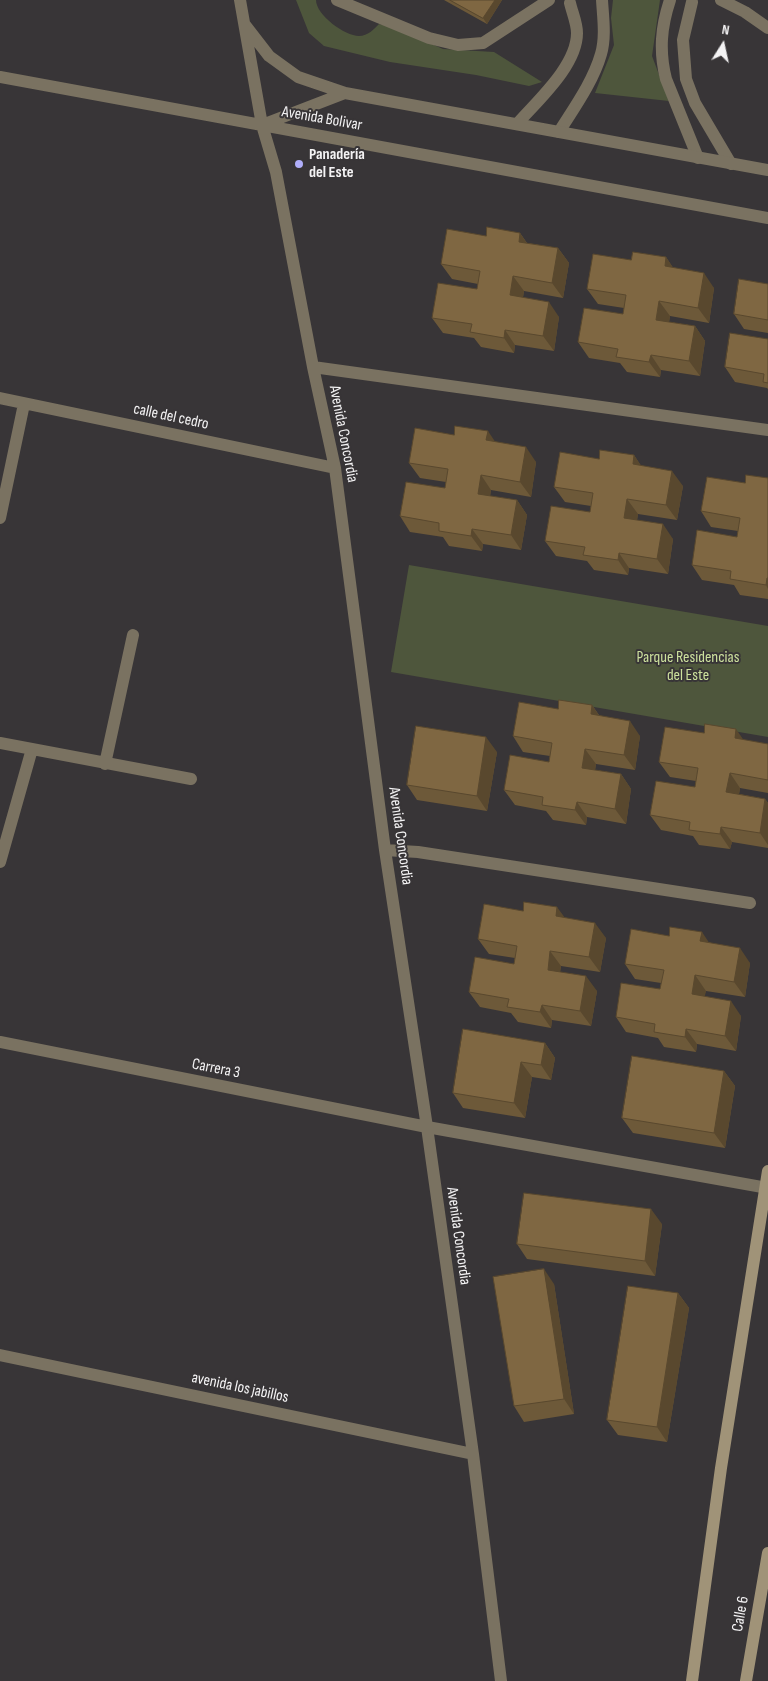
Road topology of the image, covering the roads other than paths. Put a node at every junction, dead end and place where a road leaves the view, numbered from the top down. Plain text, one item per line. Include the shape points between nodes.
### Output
1 (240, 0) edge
2 (337, 0) edge
3 (549, 0) edge
4 (602, 0) edge
5 (670, 0) edge
6 (721, 0) edge
7 (692, 2) dead end
8 (570, 3) dead end
9 (242, 21) junction
10 (768, 28) edge
11 (0, 77) edge
12 (344, 93) junction
13 (517, 124) junction
14 (262, 125) junction
15 (559, 132) junction
16 (698, 158) junction
17 (731, 164) junction
18 (768, 170) edge
19 (768, 218) edge
20 (313, 368) junction
21 (0, 398) edge
22 (24, 404) junction
23 (768, 430) edge
24 (335, 468) junction
25 (0, 518) edge
26 (133, 635) dead end
27 (0, 743) edge
28 (32, 750) junction
29 (105, 764) junction
30 (191, 779) dead end
31 (385, 850) junction
32 (0, 862) edge
33 (750, 903) dead end
34 (0, 1042) edge
35 (426, 1127) junction
36 (768, 1171) edge
37 (767, 1187) edge
38 (0, 1355) edge
39 (472, 1454) junction
40 (768, 1553) edge
41 (764, 1599) edge
42 (501, 1681) edge
43 (692, 1681) edge
44 (746, 1681) edge

1 - 9 street, Avenida Concordia
2 - 3 street via 429,38 458,45 483,43
4 - 15 street via 601,54 589,82
5 - 16 street via 661,34 663,66
6 - 10 street
7 - 17 street via 683,40 686,79 695,103
8 - 13 street via 577,31 570,60
9 - 12 street via 269,56 298,77
9 - 14 street, Avenida Concordia
11 - 14 street
12 - 13 street, Avenida Bolivar
12 - 14 street, Avenida Bolivar
13 - 15 street, Avenida Bolivar
14 - 19 street, Avenida Bolivar
14 - 20 street, Avenida Concordia via 276,172
15 - 16 street, Avenida Bolivar
16 - 17 street, Avenida Bolivar
17 - 18 street, Avenida Bolivar
20 - 23 street
20 - 24 street, Avenida Concordia
21 - 22 street, calle del cedro
22 - 24 street, calle del cedro
22 - 25 street
24 - 31 street, Avenida Concordia
26 - 29 street
27 - 28 street
28 - 29 street
28 - 32 street
29 - 30 street
31 - 33 street via 418,852
31 - 35 street, Avenida Concordia
34 - 35 street, Carrera 3
35 - 37 street, Carrera 3
35 - 39 street, Avenida Concordia
36 - 37 street
37 - 43 street via 721,1468
38 - 39 street, avenida los jabillos
39 - 42 street, Avenida Concordia
40 - 41 street, Calle 6
41 - 44 street, Calle 6

